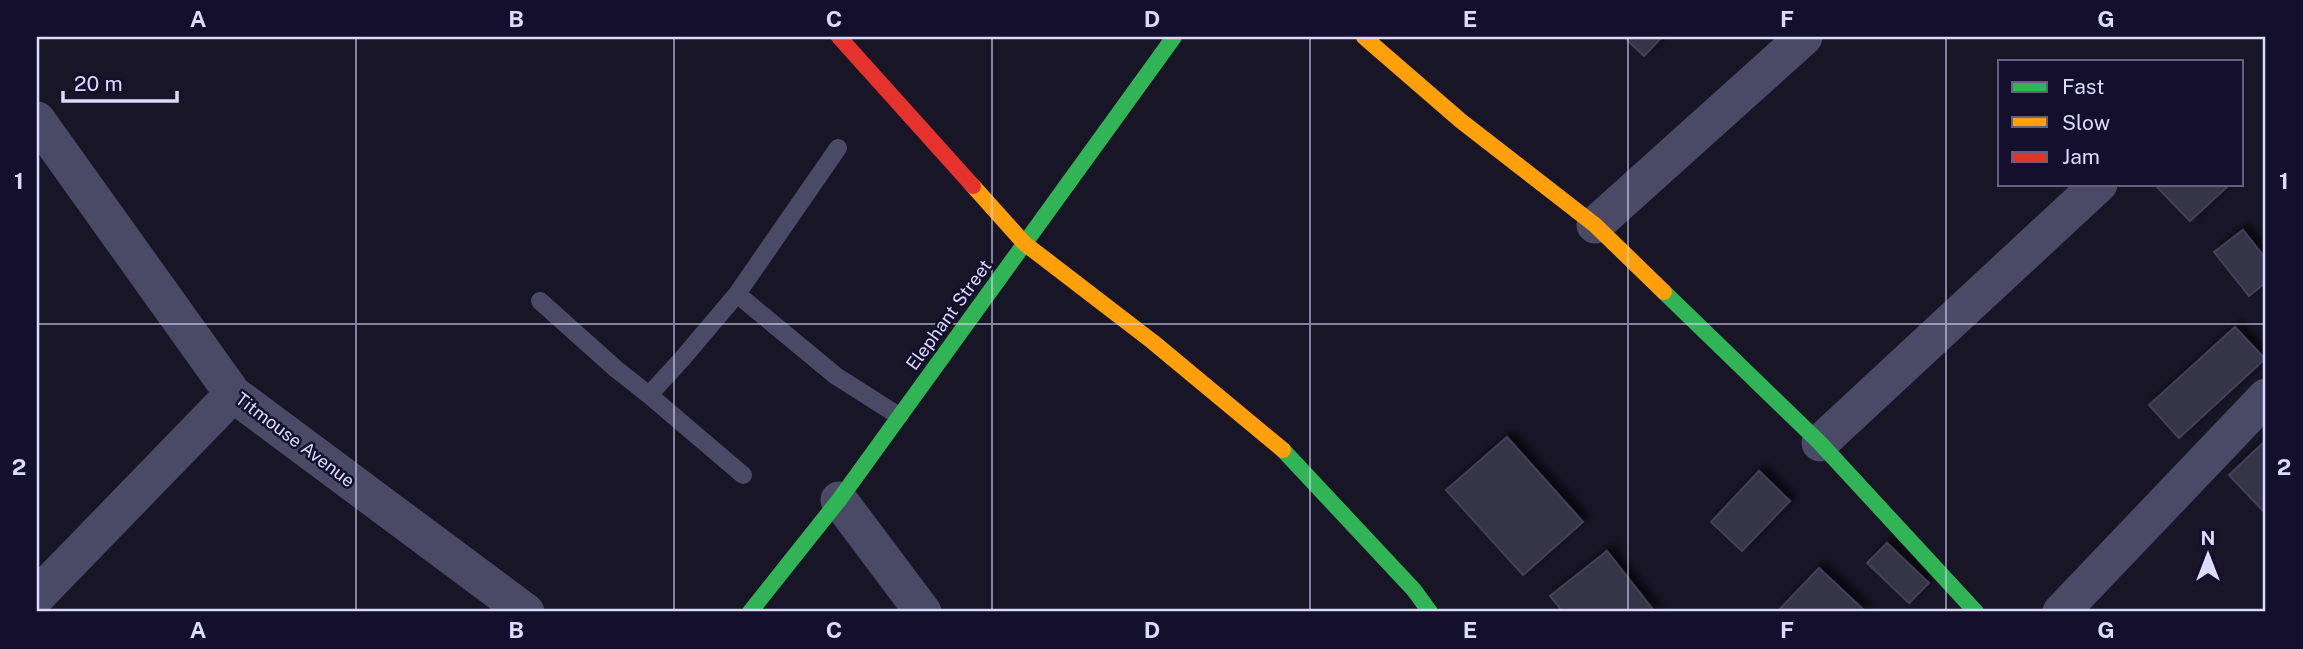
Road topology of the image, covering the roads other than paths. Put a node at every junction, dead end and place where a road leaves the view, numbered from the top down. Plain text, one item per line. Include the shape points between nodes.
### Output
1 (839, 37) edge
2 (1174, 37) edge
3 (1364, 37) edge
4 (1804, 37) edge
5 (37, 120) edge
6 (838, 148) dead end
7 (2097, 186) edge
8 (1595, 225) junction
9 (1024, 243) junction
10 (737, 295) junction
11 (540, 301) dead end
12 (233, 394) junction
13 (649, 395) junction
14 (2266, 397) edge
15 (899, 416) junction
16 (1821, 443) junction
17 (743, 475) dead end
18 (839, 500) junction
19 (37, 596) edge
20 (526, 612) edge
21 (750, 612) edge
22 (923, 612) edge
23 (1430, 612) edge
24 (1976, 612) edge
25 (2061, 612) edge

1 - 9 street
2 - 9 street, Elephant Street
3 - 8 street via 1461,121
4 - 8 street
5 - 12 street, Titmouse Avenue
6 - 10 lane
7 - 16 street
8 - 16 street
9 - 15 street, Elephant Street
9 - 23 street via 1288,454
10 - 13 lane
10 - 15 lane via 836,376
11 - 13 lane
12 - 19 street
12 - 20 street, Titmouse Avenue
13 - 17 lane
14 - 25 street
15 - 18 street, Elephant Street
16 - 24 street
18 - 21 street, Elephant Street
18 - 22 street

